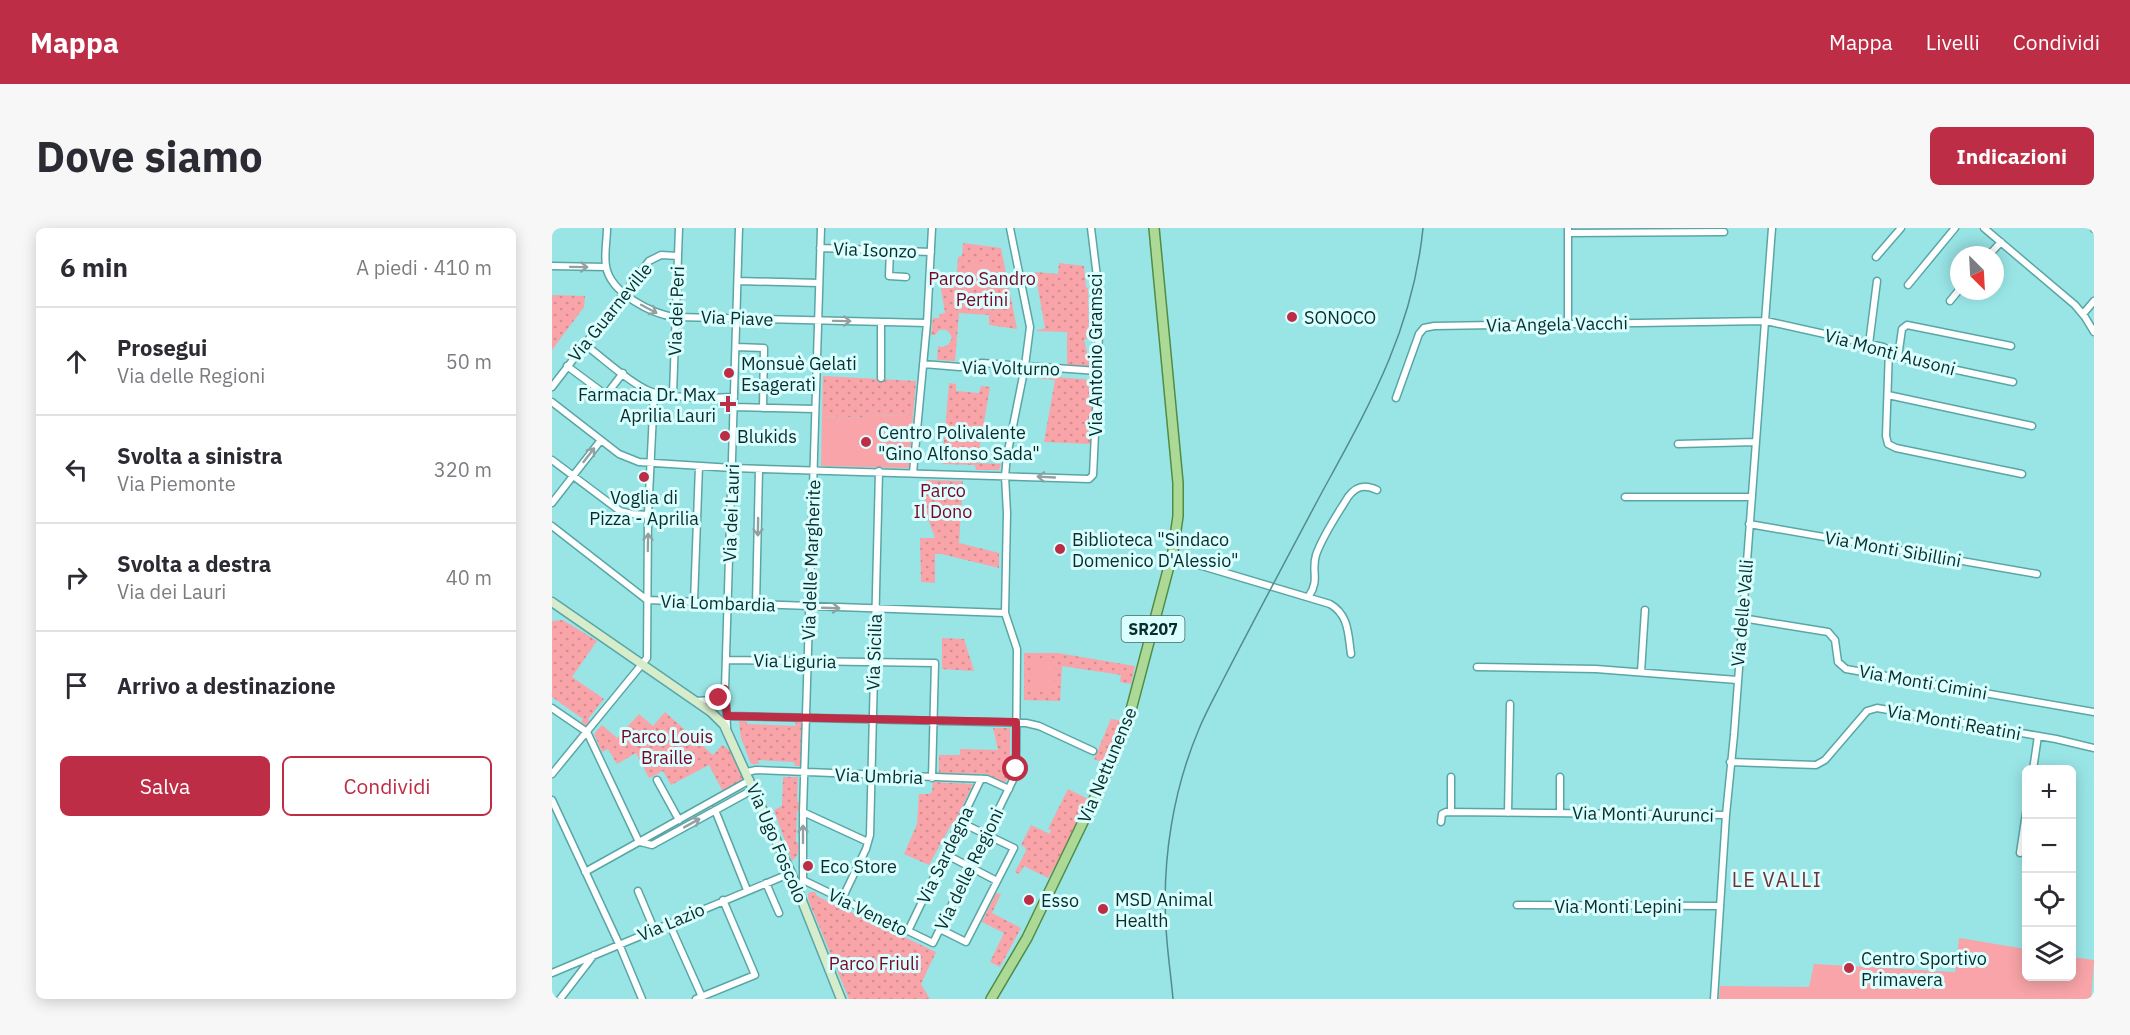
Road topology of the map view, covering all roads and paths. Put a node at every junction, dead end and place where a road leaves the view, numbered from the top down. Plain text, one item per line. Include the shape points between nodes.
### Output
1 (607, 228) edge
2 (680, 228) edge
3 (739, 228) edge
4 (821, 228) edge
5 (932, 228) edge
6 (1010, 228) edge
7 (1091, 228) edge
8 (1154, 228) edge
9 (1772, 228) edge
10 (1901, 228) edge
11 (1955, 228) edge
12 (1984, 228) edge
13 (1568, 231) edge
14 (1724, 232) dead end
15 (2001, 242) junction
16 (1997, 246) edge
17 (820, 248) junction
18 (890, 250) junction
19 (930, 252) junction
20 (678, 256) junction
21 (1876, 257) dead end
22 (552, 266) edge
23 (606, 267) junction
24 (906, 277) dead end
25 (738, 281) junction
26 (1877, 281) dead end
27 (819, 284) junction
28 (1908, 285) dead end
29 (624, 293) junction
30 (2094, 301) edge
31 (2083, 314) junction
32 (676, 317) junction
33 (736, 318) junction
34 (818, 321) junction
35 (1766, 321) junction
36 (881, 322) junction
37 (927, 323) junction
38 (1568, 324) junction
39 (2094, 332) edge
40 (584, 344) junction
41 (1869, 344) junction
42 (2011, 346) dead end
43 (736, 347) junction
44 (1888, 349) junction
45 (1898, 357) junction
46 (923, 364) junction
47 (567, 366) junction
48 (1025, 366) junction
49 (1098, 371) junction
50 (623, 373) junction
51 (881, 378) dead end
52 (2013, 382) dead end
53 (552, 387) edge
54 (654, 393) junction
55 (673, 394) junction
56 (1888, 395) junction
57 (734, 398) junction
58 (1396, 398) dead end
59 (552, 402) edge
60 (734, 407) junction
61 (763, 408) junction
62 (815, 409) junction
63 (2032, 426) dead end
64 (601, 440) junction
65 (1756, 442) junction
66 (1678, 444) dead end
67 (552, 460) edge
68 (652, 463) junction
69 (699, 466) junction
70 (732, 468) junction
71 (759, 469) junction
72 (813, 470) junction
73 (879, 471) junction
74 (913, 472) junction
75 (2022, 474) dead end
76 (573, 476) junction
77 (1005, 476) junction
78 (1377, 490) dead end
79 (1625, 497) dead end
80 (1752, 497) junction
81 (552, 503) edge
82 (648, 515) junction
83 (1749, 524) junction
84 (552, 526) edge
85 (1172, 556) junction
86 (2037, 574) dead end
87 (1309, 596) junction
88 (647, 600) junction
89 (552, 602) edge
90 (694, 602) junction
91 (728, 604) junction
92 (756, 604) junction
93 (809, 607) junction
94 (875, 610) junction
95 (1645, 610) dead end
96 (1005, 613) junction
97 (1742, 618) junction
98 (1351, 654) dead end
99 (726, 660) junction
100 (807, 661) junction
101 (873, 662) junction
102 (643, 664) junction
103 (1477, 667) dead end
104 (1641, 672) junction
105 (1737, 680) junction
106 (725, 689) junction
107 (694, 700) junction
108 (1510, 704) dead end
109 (552, 708) edge
110 (2094, 712) edge
111 (727, 716) junction
112 (806, 718) junction
113 (872, 719) junction
114 (933, 721) junction
115 (1016, 722) junction
116 (727, 728) junction
117 (587, 732) junction
118 (2038, 736) junction
119 (2094, 748) edge
120 (1093, 751) dead end
121 (1730, 762) junction
122 (2034, 765) edge
123 (805, 772) junction
124 (552, 774) edge
125 (871, 776) junction
126 (1451, 777) dead end
127 (1560, 777) dead end
128 (932, 778) junction
129 (981, 779) junction
130 (657, 780) dead end
131 (750, 780) junction
132 (1008, 789) junction
133 (552, 800) edge
134 (715, 810) junction
135 (803, 812) junction
136 (1451, 812) junction
137 (1508, 813) junction
138 (1560, 813) junction
139 (1726, 815) junction
140 (2025, 819) edge
141 (679, 820) junction
142 (960, 822) junction
143 (1441, 822) dead end
144 (986, 834) junction
145 (639, 842) junction
146 (868, 842) junction
147 (2020, 853) dead end
148 (945, 854) junction
149 (970, 867) junction
150 (585, 872) junction
151 (791, 873) junction
152 (803, 880) junction
153 (997, 881) junction
154 (766, 883) junction
155 (747, 890) junction
156 (638, 891) dead end
157 (798, 891) junction
158 (842, 899) junction
159 (723, 900) junction
160 (1517, 905) dead end
161 (1720, 906) junction
162 (778, 913) dead end
163 (669, 923) junction
164 (654, 929) junction
165 (940, 929) junction
166 (908, 931) junction
167 (933, 943) joint
168 (619, 944) junction
169 (595, 955) junction
170 (552, 973) edge
171 (699, 998) edge
172 (838, 998) edge
173 (560, 999) edge
174 (642, 999) edge
175 (991, 999) edge
176 (1714, 999) edge

1 - 23 street
2 - 20 street, Via dei Peri
3 - 25 street, Via dei Lauri
4 - 17 street, Via delle Margherite
5 - 19 street
6 - 48 street, Via delle Regioni via 1029,321
7 - 49 street, Via Antonio Gramsci via 1098,285
8 - 85 main road, Via Nettunense / SR207 via 1178,483
9 - 35 street, Via delle Valli
10 - 21 street
11 - 28 street
12 - 15 street
13 - 14 street
13 - 38 street
15 - 16 street
15 - 31 street
17 - 18 street, Via Isonzo
17 - 27 street, Via delle Margherite
18 - 19 street, Via Isonzo
18 - 24 street via 889,276
19 - 37 street
20 - 29 street, Via Guarneville via 652,259
20 - 32 street, Via dei Peri
22 -> 23 street
23 - 29 street, Via Piave via 612,281
25 - 27 street
25 - 33 street, Via dei Lauri
26 - 41 street
27 - 34 street, Via delle Margherite
29 -> 32 street, Via Piave via 650,310
29 - 40 street, Via Guarneville
30 - 31 street
31 - 39 street
32 - 33 street, Via Piave
32 - 55 street, Via dei Peri
33 - 34 street, Via Piave
33 - 43 street, Via dei Lauri
34 -> 36 street, Via Piave
34 - 62 street, Via delle Margherite
35 - 38 street, Via Angela Vacchi
35 - 41 street, Via Monti Ausoni
35 - 65 street, Via delle Valli
36 - 37 street, Via Piave
36 - 51 street
37 - 46 street
38 - 58 street, Via Angela Vacchi via 1427,327 1419,334
40 - 47 street, Via Guarneville
40 - 50 street
41 - 44 street, Via Monti Ausoni
42 - 45 street via 1909,325 1902,329
43 - 57 street, Via dei Lauri
43 - 61 street via 764,348
44 - 45 street, Via Monti Ausoni
44 - 56 street
45 - 52 street, Via Monti Ausoni
46 - 48 street, Via Volturno
46 - 74 street
47 - 50 street via 606,395
47 - 53 street, Via Guarneville
48 - 49 street, Via Volturno
48 - 77 street, Via delle Regioni
49 -> 77 street, Via Antonio Gramsci via 1093,475 1087,479
50 - 54 street
54 - 55 street
54 - 68 street
55 - 57 street
56 - 63 street
56 - 75 street via 1886,439 1890,446
57 - 60 street, Via dei Lauri
59 - 64 street
60 - 61 street
60 - 70 street, Via dei Lauri
61 - 62 street
62 - 72 street, Via delle Margherite
64 - 68 street via 628,459
76 -> 64 street
65 - 66 street
65 - 80 street, Via delle Valli
67 - 76 street
68 - 69 street
68 - 82 street
69 - 70 street
69 - 90 street
70 - 71 street
70 - 91 street, Via dei Lauri
71 - 72 street
71 -> 92 street
72 - 73 street
72 - 93 street, Via delle Margherite
73 - 74 street
73 - 94 street, Via Sicilia
74 - 77 street
76 - 81 street
76 - 82 street via 620,511
77 - 96 street, Via delle Regioni
78 - 87 street via 1361,487 1348,496 1318,551 1314,564 1316,582
79 - 80 street
80 - 83 street, Via delle Valli
88 -> 82 street
83 - 86 street, Via Monti Sibillini
83 - 97 street, Via delle Valli
84 - 88 street
85 - 87 street
85 - 175 main road, Via Nettunense / SR207 via 1122,738 1027,938
87 - 98 street via 1330,604 1342,615
88 - 90 street, Via Lombardia
88 - 102 street via 647,655
89 - 102 street, Via Ugo Foscolo
90 - 91 street, Via Lombardia
91 - 92 street, Via Lombardia
91 - 99 street, Via dei Lauri
92 - 93 street, Via Lombardia
93 -> 94 street, Via Lombardia
93 - 100 street, Via delle Margherite
94 - 96 street, Via Lombardia
94 - 101 street, Via Sicilia
95 - 104 street
96 - 115 street, Via delle Regioni via 1017,649
97 - 105 street, Via delle Valli
97 - 110 street, Via Monti Cimini via 1828,632 1835,640 1838,662 1846,669
99 - 100 street, Via Liguria
99 - 106 street, Via dei Lauri
100 - 101 street, Via Liguria
100 - 112 street, Via delle Margherite
101 - 113 street, Via Sicilia
101 - 114 street, Via Liguria via 935,663
102 - 107 street, Via Ugo Foscolo
102 - 117 street
103 - 104 street
104 - 105 street
105 - 121 street, Via delle Valli
106 - 107 street via 713,701
106 - 111 street, Via dei Lauri
107 - 116 street, Via Ugo Foscolo
108 - 137 street
109 - 117 street
111 - 112 street
111 - 116 street, Via dei Lauri
112 - 113 street
112 - 123 street, Via delle Margherite
113 - 114 street
113 - 125 street, Via Sicilia
114 - 115 street
114 - 128 street
115 - 120 street via 1034,724
115 - 132 street, Via delle Regioni via 1016,772
116 - 131 street, Via Ugo Foscolo
117 - 124 street
117 - 145 street
118 - 119 street, Via Monti Reatini
118 - 121 street, Via Monti Reatini via 1874,708 1816,765
118 - 122 street
121 - 139 street, Via delle Valli
123 - 125 street, Via Umbria
123 - 131 street, Via Umbria via 756,770
123 - 135 street, Via delle Margherite
125 - 128 street, Via Umbria
125 - 146 street, Via Sicilia
126 - 136 street
127 - 138 street, Via Monti Aurunci
128 - 129 street, Via Umbria
129 - 132 street, Via Umbria
129 - 142 street, Via Sardegna
130 - 141 street
131 - 134 street
131 - 141 street
131 - 151 street, Via Ugo Foscolo
132 - 144 street, Via delle Regioni
133 - 150 street
145 -> 134 street via 652,845
134 - 155 street
135 - 146 street
152 -> 135 street, Via delle Margherite
136 - 137 street, Via Monti Aurunci
136 - 143 street via 1443,813
137 - 138 street, Via Monti Aurunci
138 - 139 street, Via Monti Aurunci
139 - 161 street, Via delle Valli
140 - 147 street
141 - 145 street
142 - 144 street
142 - 148 street, Via Sardegna
144 - 149 street, Via delle Regioni
144 - 153 street via 1014,848
145 - 150 street
146 - 158 street, Via Sicilia
148 - 149 street
148 - 166 street, Via Sardegna
149 - 153 street
149 - 165 street, Via delle Regioni
150 - 168 street
151 - 154 street, Via Lazio
151 - 157 street, Via Ugo Foscolo
152 - 157 street, Via delle Margherite
152 - 158 street, Via Veneto
153 - 165 street via 966,942
154 - 155 street, Via Lazio
154 - 162 street
155 - 159 street, Via Lazio
156 - 164 street
157 - 172 street, Via Ugo Foscolo
158 - 166 street, Via Veneto
159 - 163 street, Via Lazio
159 - 171 street via 755,975
160 - 161 street, Via Monti Lepini
161 - 176 street, Via delle Valli
163 - 164 street, Via Lazio
163 - 171 street
164 - 168 street, Via Lazio
165 - 167 street, Via delle Regioni
166 - 167 street, Via Veneto
168 - 169 street, Via Lazio
168 - 174 street
169 - 170 street, Via Lazio
169 - 173 street

